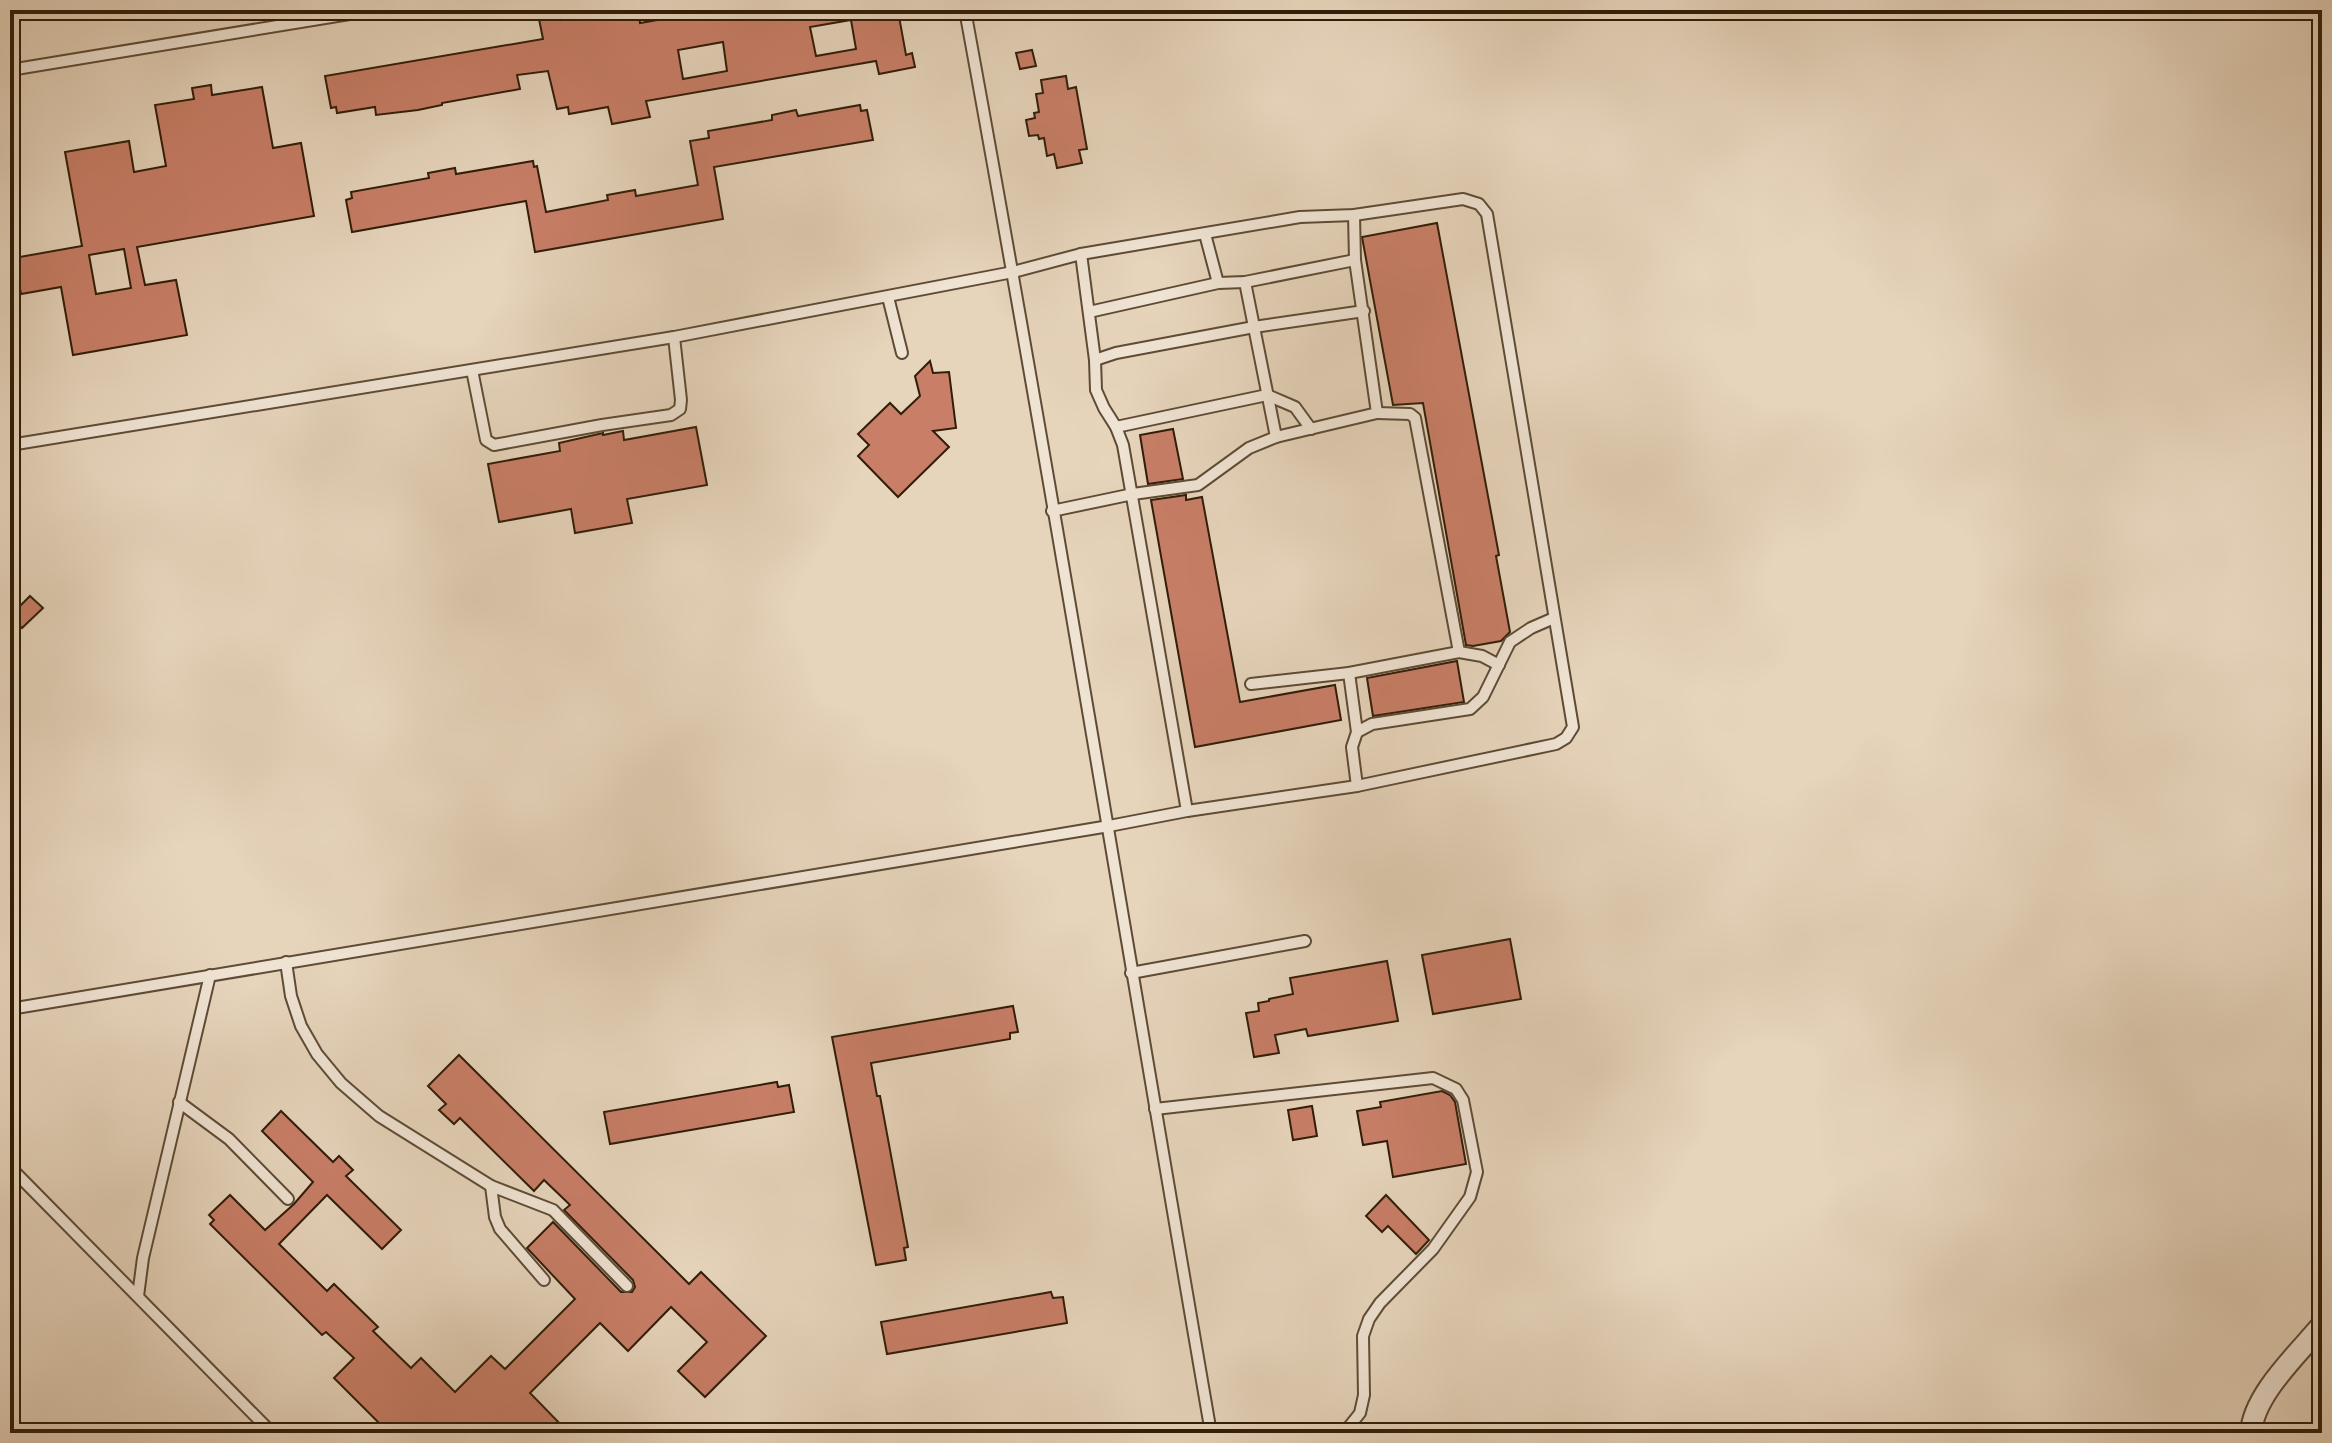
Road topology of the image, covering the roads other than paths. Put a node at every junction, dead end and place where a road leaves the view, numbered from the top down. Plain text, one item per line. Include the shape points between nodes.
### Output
1 (374, 10) edge
2 (965, 10) edge
3 (10, 70) edge
4 (1354, 215) junction
5 (1205, 234) junction
6 (1081, 254) junction
7 (1355, 260) junction
8 (1013, 272) junction
9 (1245, 282) junction
10 (1218, 283) junction
11 (888, 297) junction
12 (1364, 311) junction
13 (1089, 312) junction
14 (1254, 327) junction
15 (674, 337) junction
16 (902, 353) dead end
17 (1095, 360) junction
18 (472, 370) junction
19 (1267, 395) junction
20 (1377, 413) junction
21 (1116, 427) junction
22 (1311, 429) junction
23 (1276, 437) junction
24 (10, 445) edge
25 (1133, 494) junction
26 (1052, 511) junction
27 (1554, 618) junction
28 (1459, 652) junction
29 (1499, 665) junction
30 (1349, 673) junction
31 (1251, 684) dead end
32 (1357, 732) junction
33 (1357, 786) junction
34 (1187, 811) junction
35 (1109, 826) junction
36 (1305, 941) dead end
37 (286, 962) junction
38 (1131, 973) junction
39 (210, 975) junction
40 (10, 1009) edge
41 (179, 1102) junction
42 (1155, 1109) junction
43 (10, 1167) edge
44 (491, 1186) junction
45 (288, 1199) dead end
46 (544, 1280) dead end
47 (627, 1286) dead end
48 (138, 1296) junction
49 (2322, 1325) edge
50 (272, 1433) edge
51 (1211, 1433) edge
52 (1344, 1433) edge
53 (2251, 1433) edge

1 - 3 lane
2 - 8 lane
4 - 5 lane via 1300,217
4 - 7 lane
4 - 27 lane via 1463,199 1479,204 1487,214
5 - 6 lane
5 - 10 lane
6 - 8 lane
6 - 13 lane
7 - 9 lane
7 - 12 lane
8 - 11 lane
8 - 26 lane
9 - 10 lane
9 - 14 lane
10 - 13 lane
11 - 15 lane
11 - 16 lane
12 - 14 lane
12 - 20 lane
13 - 17 lane
14 - 17 lane
14 - 19 lane
15 - 18 lane
15 - 18 lane via 681,400 680,409 671,415 494,445 486,440
17 - 21 lane via 1096,390
18 - 24 lane
19 - 21 lane
19 - 22 lane via 1295,407
19 - 23 lane
20 - 22 lane
20 - 28 lane via 1415,418
21 - 25 lane
22 - 23 lane
23 - 25 lane via 1249,448 1198,485
25 - 26 lane
25 - 34 lane
26 - 35 lane
27 - 29 lane via 1510,642
27 - 33 lane via 1572,710 1573,727 1566,738
28 - 29 lane
28 - 30 lane
29 - 32 lane via 1483,697 1470,709 1372,724
30 - 31 lane
30 - 32 lane
32 - 33 lane via 1352,747
33 - 34 lane
34 - 35 lane
35 - 37 lane
35 - 38 lane
36 - 38 lane
37 - 39 lane
37 - 44 lane via 301,1026 341,1083 379,1116
38 - 42 lane
39 - 40 lane
39 - 41 lane
41 - 45 lane via 229,1139
41 - 48 lane
42 - 51 lane
42 - 52 lane via 1433,1078 1456,1089 1463,1100 1477,1172 1470,1197 1433,1249 1369,1319 1363,1336 1364,1395 1360,1413
43 - 48 lane
44 - 46 lane via 500,1229
44 - 47 lane via 553,1210
48 - 50 lane
49 - 53 street via 2262,1400

